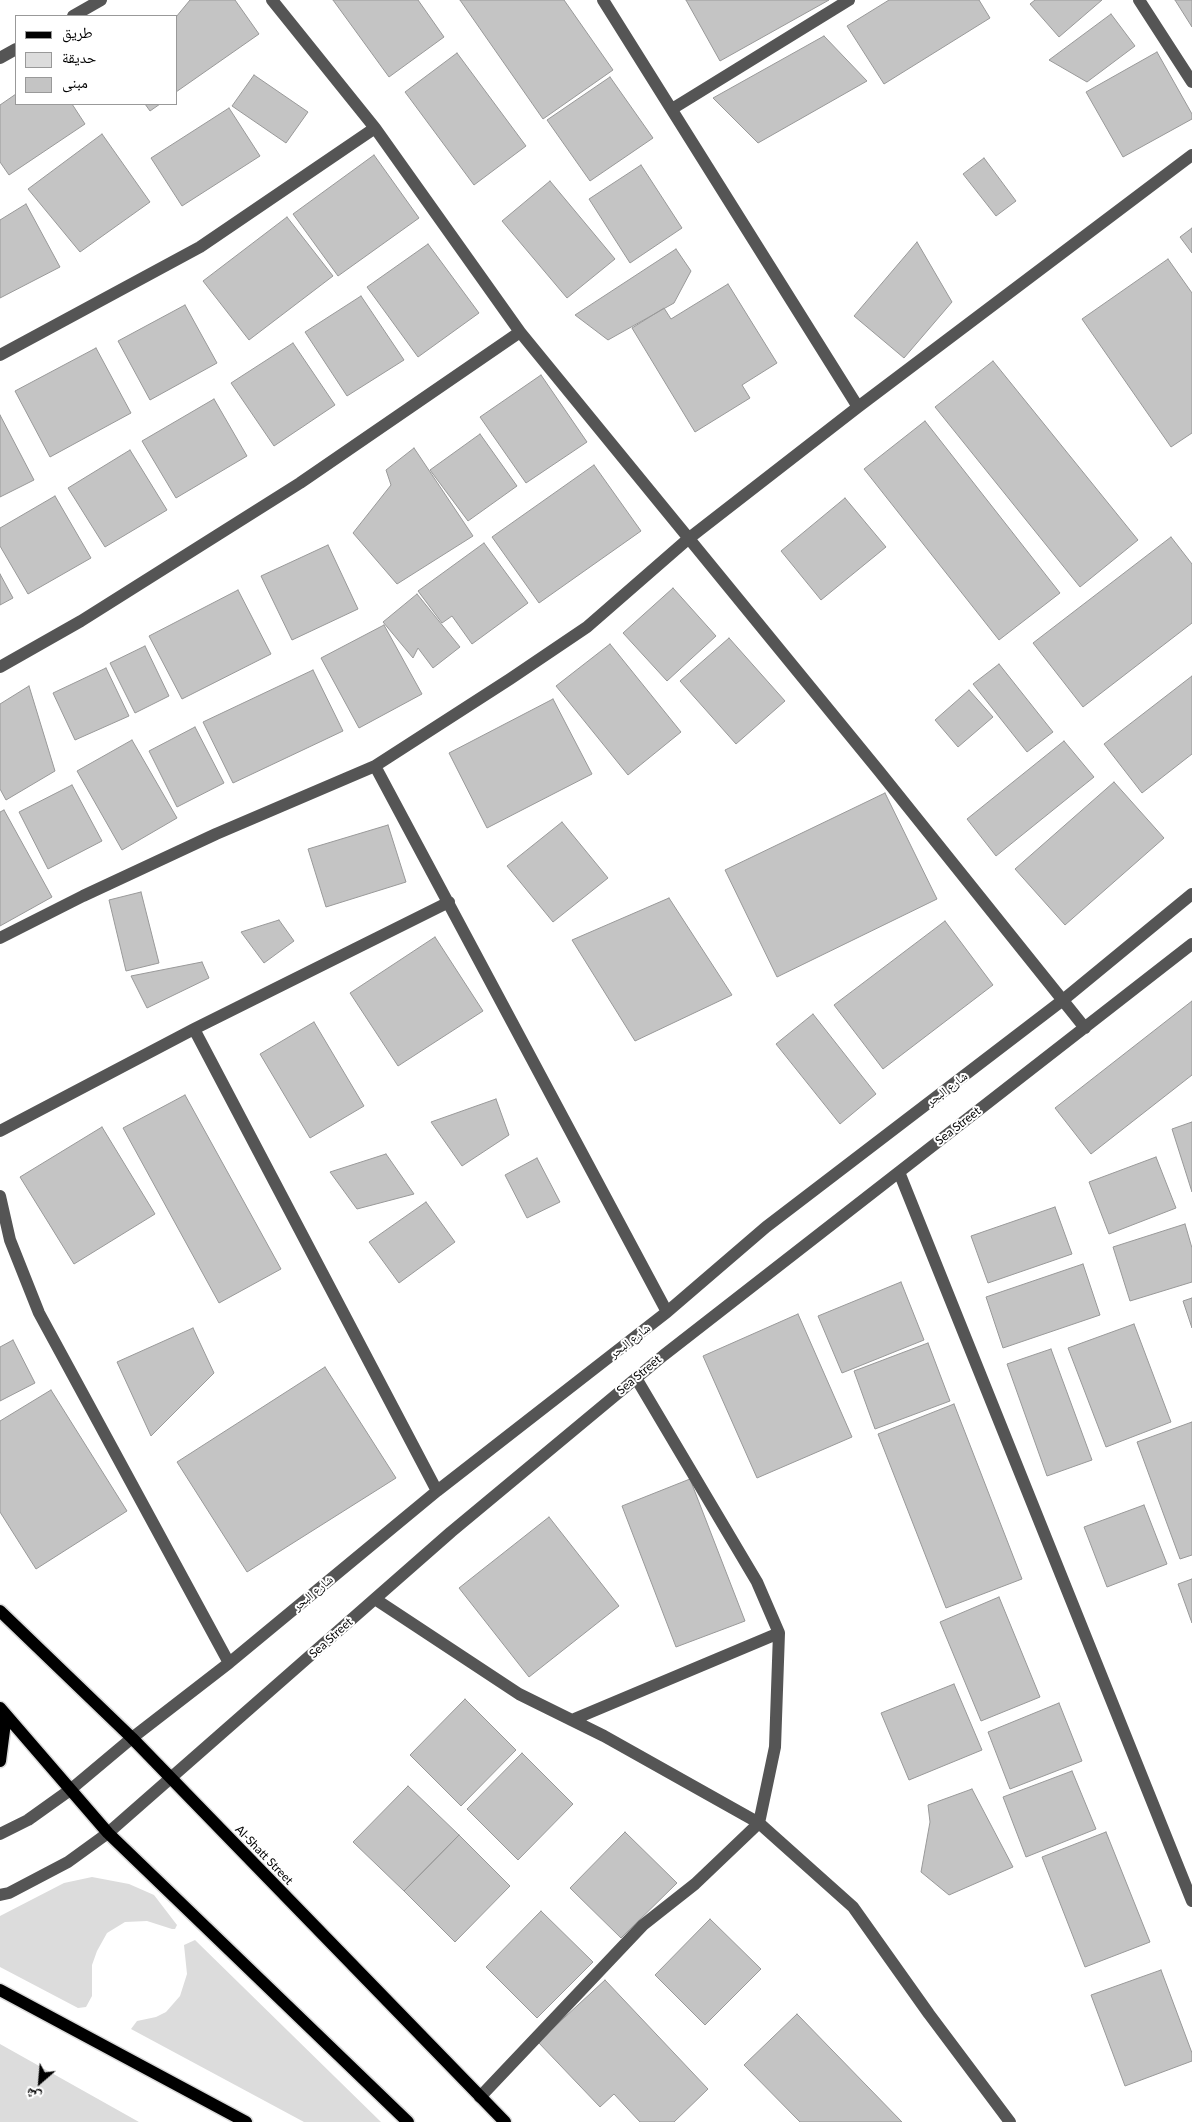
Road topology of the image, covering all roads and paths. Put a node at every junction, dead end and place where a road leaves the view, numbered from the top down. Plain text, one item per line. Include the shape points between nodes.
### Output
1 (101, 0) edge
2 (272, 0) edge
3 (603, 0) edge
4 (849, 0) edge
5 (1139, 0) edge
6 (75, 15) edge
7 (15, 50) edge
8 (0, 58) edge
9 (1192, 82) edge
10 (672, 109) junction
11 (375, 128) junction
12 (1192, 155) edge
13 (520, 332) junction
14 (0, 355) edge
15 (858, 407) junction
16 (688, 539) junction
17 (0, 667) edge
18 (375, 766) junction
19 (1192, 894) edge
20 (449, 902) junction
21 (0, 938) edge
22 (1192, 944) edge
23 (1063, 1000) junction
24 (1085, 1028) junction
25 (194, 1029) junction
26 (0, 1131) edge
27 (899, 1172) junction
28 (0, 1196) edge
29 (667, 1312) junction
30 (636, 1378) junction
31 (437, 1491) junction
32 (375, 1599) junction
33 (0, 1611) edge
34 (779, 1633) junction
35 (229, 1663) junction
36 (3, 1711) edge
37 (572, 1720) junction
38 (132, 1738) junction
39 (0, 1761) edge
40 (171, 1779) junction
41 (70, 1790) junction
42 (759, 1823) junction
43 (108, 1833) junction
44 (0, 1834) edge
45 (0, 1895) edge
46 (1192, 1901) edge
47 (0, 1990) edge
48 (480, 2097) junction
49 (246, 2122) edge
50 (408, 2122) edge
51 (505, 2122) edge
52 (1010, 2122) edge

1 - 6 street
2 - 11 street
3 - 10 street
4 - 10 street
5 - 9 street
7 - 8 street
10 - 15 street
11 - 13 street
11 - 14 street via 200,247
12 - 15 street
13 - 16 street
13 - 17 street via 300,483 80,621
15 - 16 street
16 - 18 street via 587,627
16 - 23 street
18 - 20 street
18 - 21 street via 216,834
19 - 23 street, شارع البحر
20 - 25 street
20 - 29 street
22 - 24 street, Sea Street
23 - 24 street
23 - 29 street, شارع البحر via 766,1227
24 - 27 street, Sea Street
25 - 26 street
25 - 31 street
27 - 30 street, Sea Street
27 - 46 street
28 - 35 street via 10,1240 39,1313
29 - 31 street, شارع البحر
30 - 32 street, Sea Street
30 - 34 street via 757,1582
31 - 35 street, شارع البحر
32 - 37 street via 519,1694
32 - 40 street, Sea Street
33 - 38 main road, Al-Shatt Street
34 - 37 street
34 - 42 street via 775,1747
35 - 38 street, شارع البحر
36 - 39 main road
36 - 41 main road
37 - 42 street
38 - 40 main road, Al-Shatt Street
38 - 41 street, شارع البحر
40 - 43 street, Sea Street
40 - 48 main road, Al-Shatt Street
41 - 43 main road
41 - 44 street, شارع البحر via 28,1820
42 - 48 street via 695,1884 643,1925
42 - 52 street via 853,1906 928,2014
43 - 45 street, Sea Street via 68,1862
43 - 50 main road
47 - 49 main road
48 - 51 main road, Al-Shatt Street

